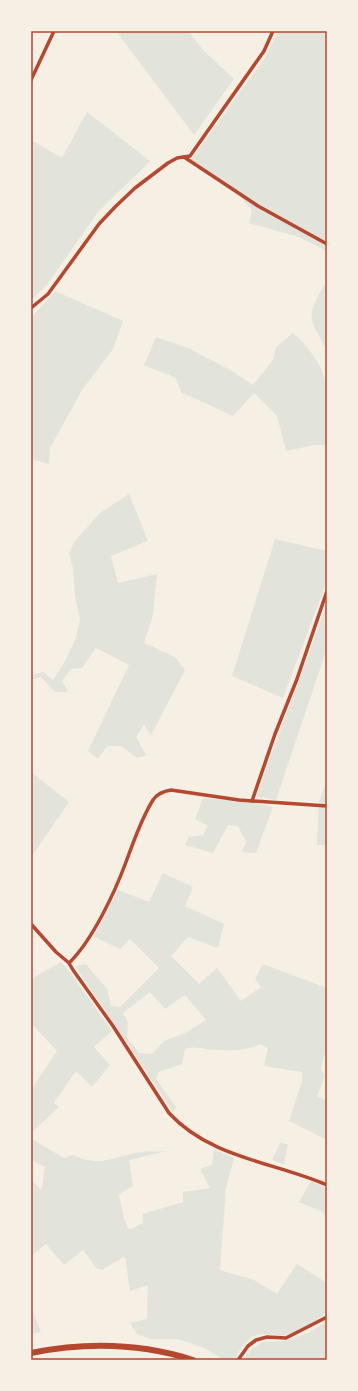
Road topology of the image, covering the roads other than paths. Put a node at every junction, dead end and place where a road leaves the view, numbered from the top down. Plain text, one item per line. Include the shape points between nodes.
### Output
1 (54, 31) edge
2 (273, 31) edge
3 (31, 80) edge
4 (184, 157) junction
5 (327, 244) edge
6 (31, 308) edge
7 (327, 591) edge
8 (252, 802) junction
9 (327, 806) edge
10 (31, 924) edge
11 (69, 963) junction
12 (327, 1185) edge
13 (327, 1317) edge
14 (31, 1353) edge
15 (193, 1360) edge
16 (238, 1360) edge

1 - 3 street
2 - 4 street via 264,51 237,90 190,156
4 - 5 street via 258,206
4 - 6 street via 168,163 115,207 99,224 48,294
7 - 8 street
8 - 9 street
8 - 11 street via 171,790 154,799 106,907 84,946
10 - 11 street
11 - 12 street via 176,1120 214,1146
13 - 16 street via 286,1338 256,1340
14 - 15 main road via 118,1345 151,1348

